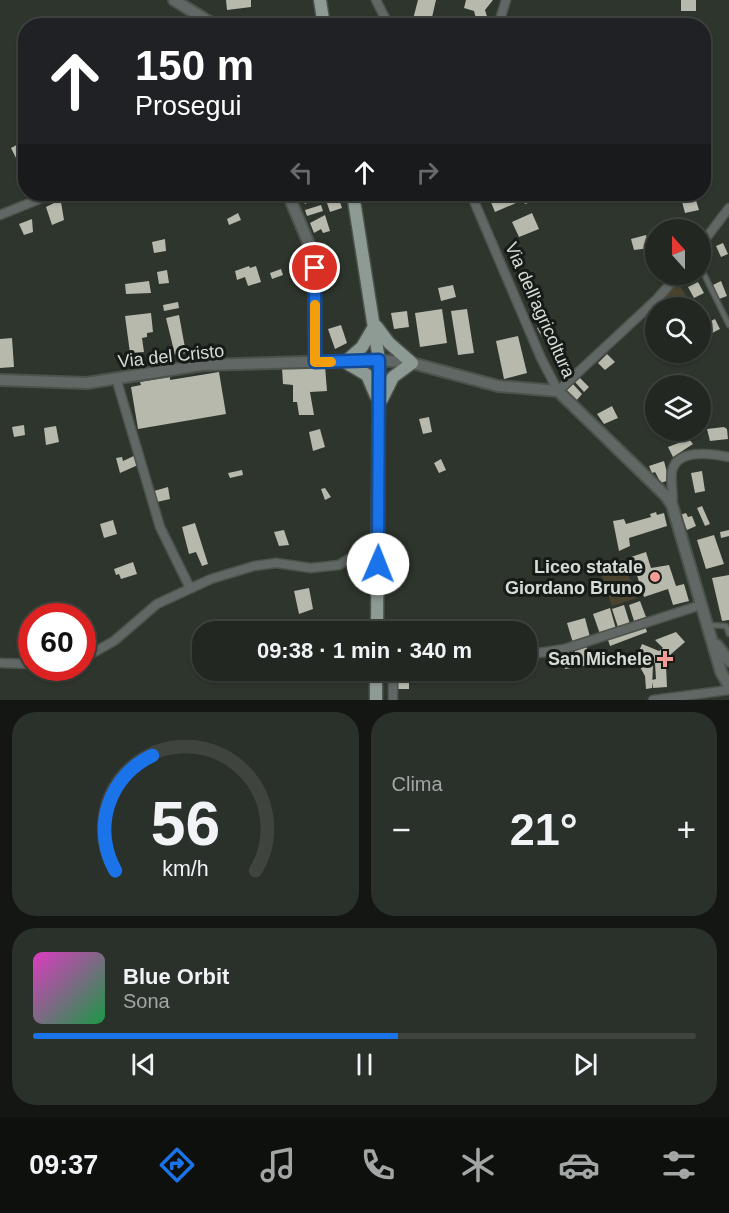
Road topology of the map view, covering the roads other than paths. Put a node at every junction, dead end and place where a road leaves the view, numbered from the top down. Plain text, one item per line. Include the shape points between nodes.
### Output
1 (174, 0) edge
2 (320, 0) edge
3 (376, 0) edge
4 (506, 0) edge
5 (203, 18) edge
6 (323, 18) edge
7 (385, 18) edge
8 (500, 18) edge
9 (35, 201) edge
10 (291, 201) edge
11 (354, 201) edge
12 (474, 201) edge
13 (729, 208) edge
14 (0, 215) edge
15 (711, 232) edge
16 (669, 285) edge
17 (709, 285) edge
18 (375, 325) junction
19 (729, 325) edge
20 (379, 360) junction
21 (315, 362) junction
22 (345, 362) junction
23 (412, 363) junction
24 (116, 378) junction
25 (0, 380) edge
26 (558, 391) junction
27 (379, 406) junction
28 (729, 457) edge
29 (672, 505) junction
30 (378, 541) junction
31 (190, 588) junction
32 (701, 605) junction
33 (377, 621) edge
34 (708, 625) junction
35 (729, 634) edge
36 (96, 651) edge
37 (537, 653) edge
38 (0, 663) edge
39 (18, 664) edge
40 (726, 668) edge
41 (376, 681) edge
42 (393, 681) edge
43 (729, 688) edge
44 (376, 700) edge
45 (393, 700) edge
46 (653, 700) edge

1 - 5 street
2 - 6 main road
3 - 7 street
4 - 8 street
9 - 14 street
10 - 21 street via 314,256
11 - 18 main road
12 - 26 street, Via dell'agricoltura
13 - 15 street
16 - 26 street
17 - 19 lane
18 - 20 main road
18 - 22 main road via 362,347
18 - 23 main road
20 - 22 street, Via del Cristo
20 - 23 street, Via del Cristo
20 - 27 main road
21 - 22 street, Via del Cristo
21 - 24 street, Via del Cristo via 202,365
22 - 27 main road via 367,375
23 - 26 street, Via del Cristo via 498,386
23 - 27 main road via 387,384
24 - 25 street, Via del Cristo via 87,383
24 - 31 street via 162,533
26 - 29 street, Via dell'agricoltura
27 - 30 main road
28 - 29 street via 701,453 678,462 672,470
29 - 32 street
30 - 31 street via 339,565 254,566
30 - 33 main road
31 - 36 street via 157,604
32 - 34 street
32 - 37 street via 564,649
34 - 35 lane via 726,626
34 - 40 street
38 - 39 street
40 - 43 street
41 - 44 main road
42 - 45 street
43 - 46 street

